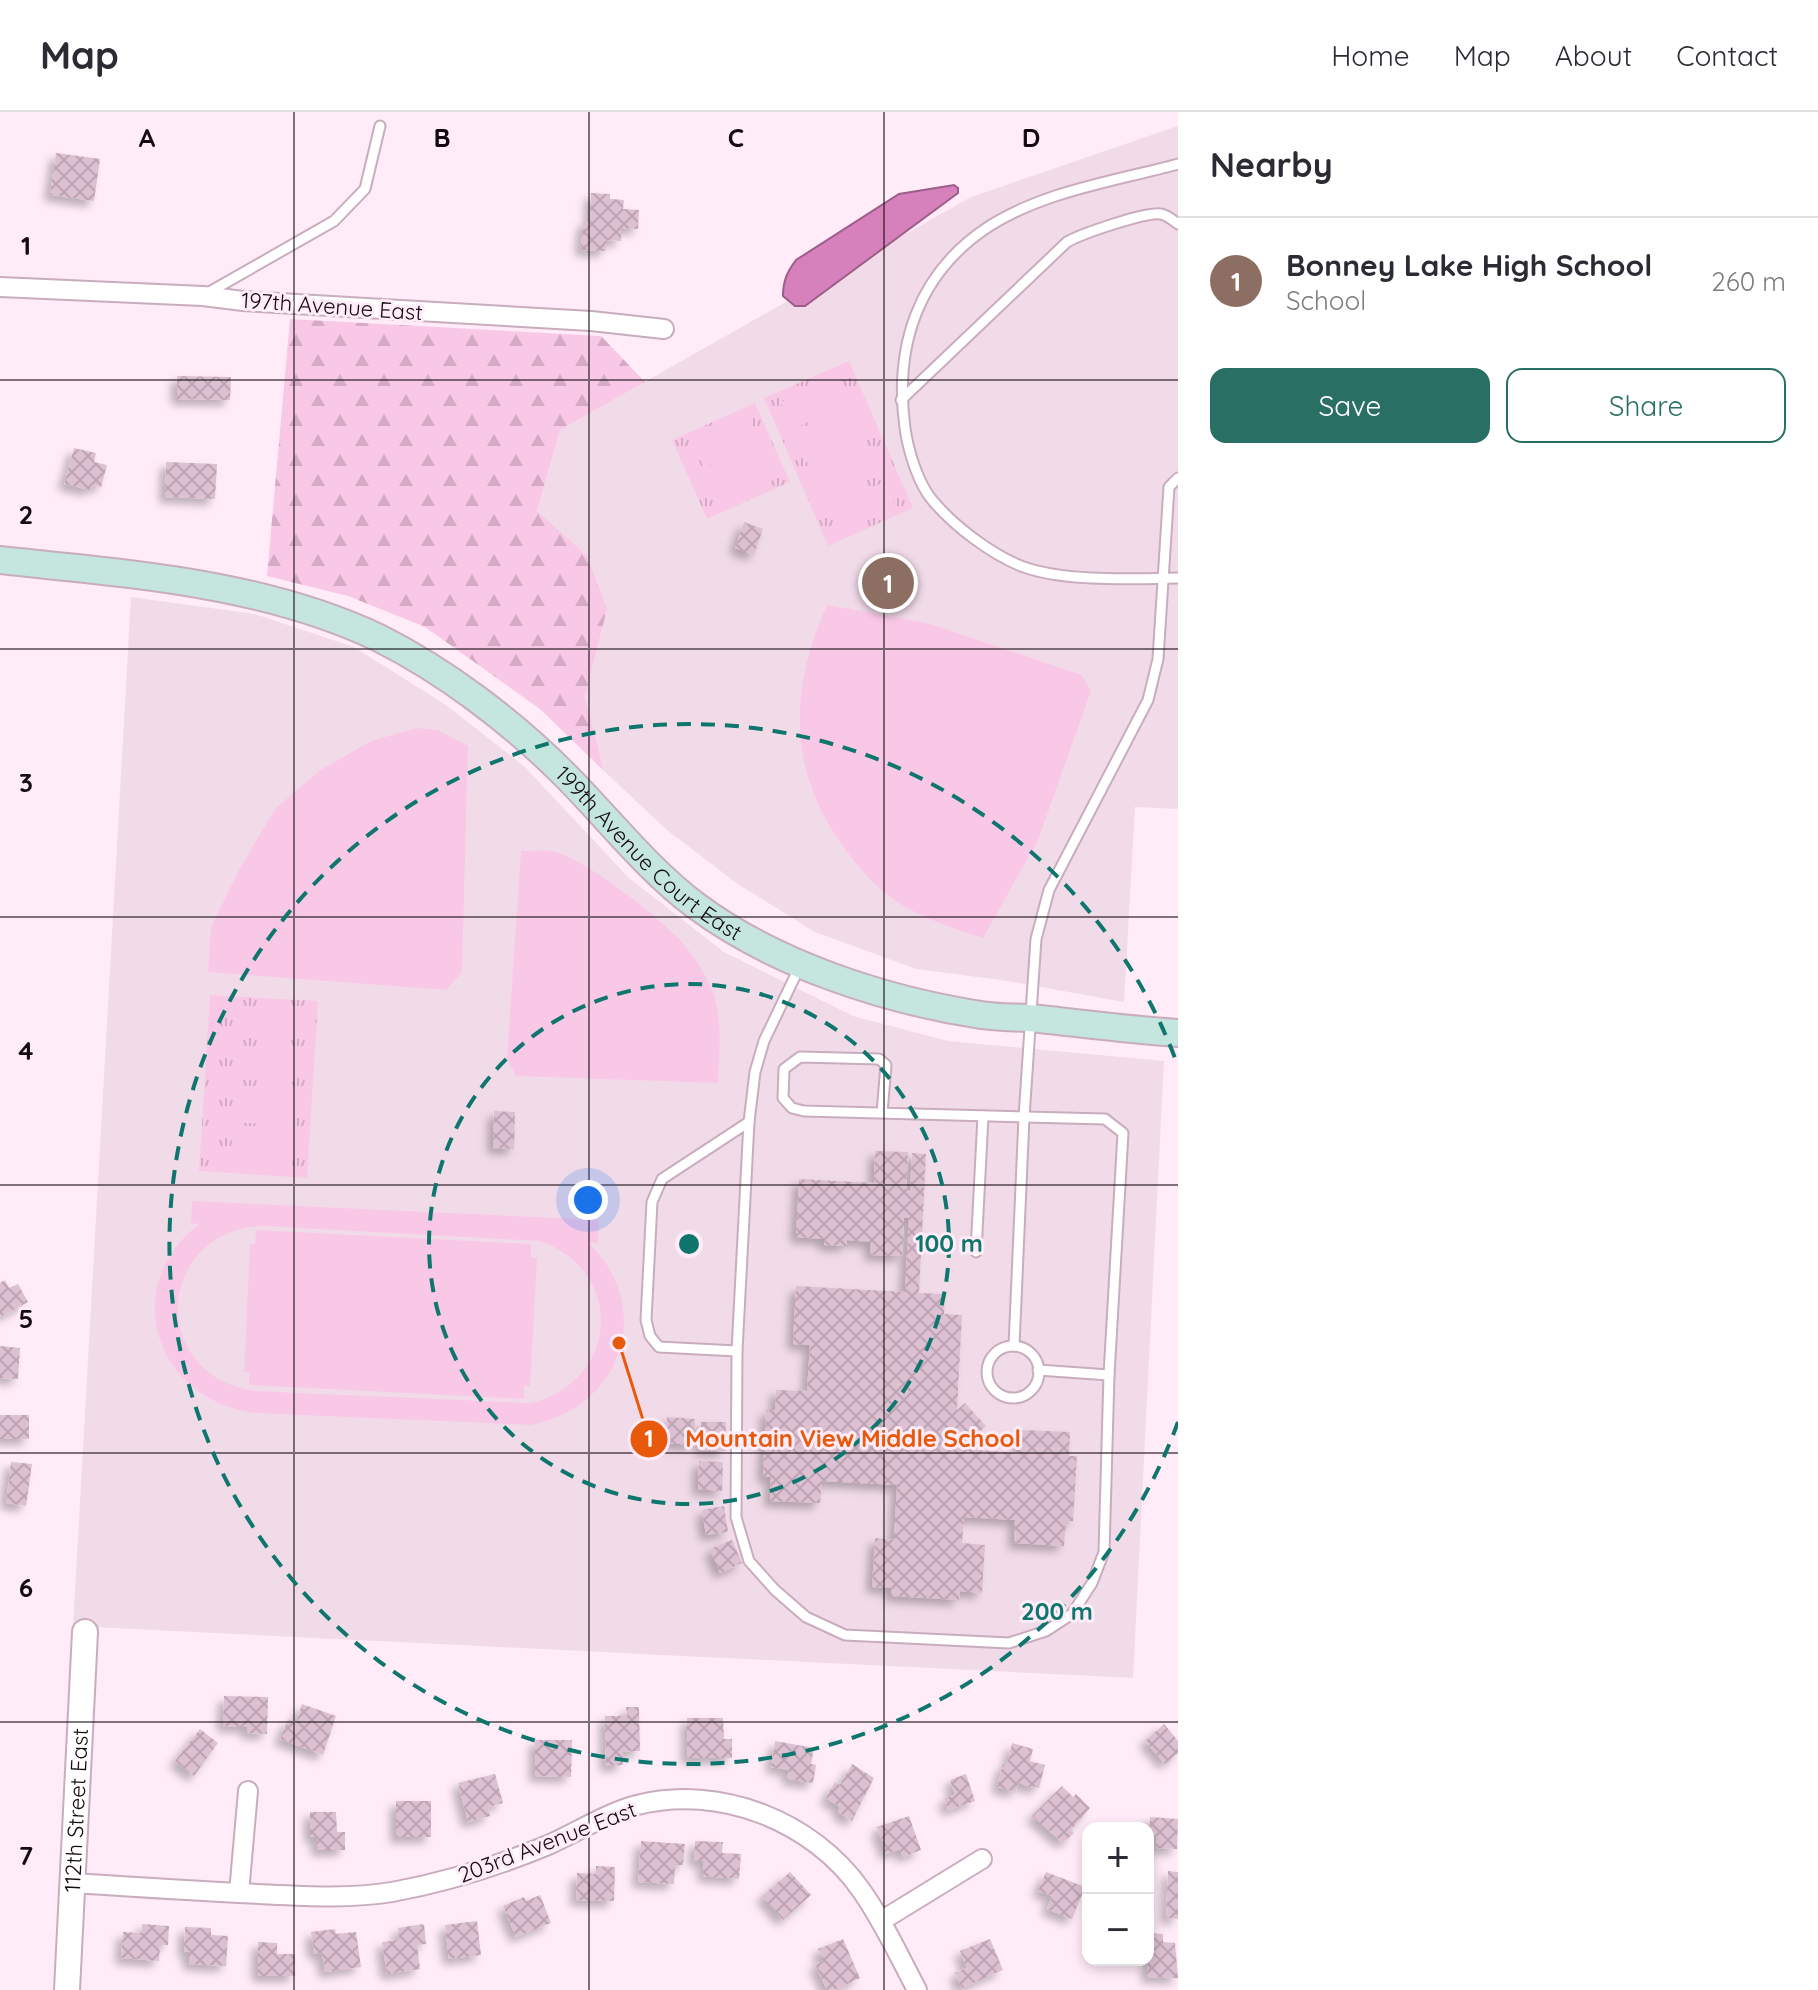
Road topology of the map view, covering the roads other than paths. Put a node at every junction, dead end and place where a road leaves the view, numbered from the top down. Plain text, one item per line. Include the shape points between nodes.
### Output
1 (380, 126) dead end
2 (1178, 164) edge
3 (1178, 224) edge
4 (0, 287) edge
5 (203, 296) junction
6 (664, 329) dead end
7 (901, 400) junction
8 (1178, 478) edge
9 (0, 560) edge
10 (1164, 578) junction
11 (1178, 578) edge
12 (800, 965) junction
13 (1030, 1018) junction
14 (1178, 1033) edge
15 (882, 1113) junction
16 (983, 1116) junction
17 (1024, 1117) junction
18 (749, 1122) junction
19 (976, 1252) dead end
20 (1014, 1346) junction
21 (737, 1351) junction
22 (1038, 1370) junction
23 (1109, 1375) junction
24 (85, 1632) dead end
25 (248, 1791) dead end
26 (982, 1859) dead end
27 (72, 1883) junction
28 (239, 1893) junction
29 (881, 1921) junction
30 (67, 1990) edge
31 (917, 1990) edge

1 - 5 lane via 365,189 334,221
2 - 7 lane via 1036,202 987,228 946,264 923,296 905,346
3 - 7 lane via 1161,214 1149,215 1067,242
4 - 5 street, 197th Avenue East
5 - 6 street, 197th Avenue East
7 - 10 lane via 908,451 931,500 971,536 1021,566 1061,576
8 - 10 lane via 1169,487
9 - 12 main road, 199th Avenue Court East via 158,578 304,608 379,638 482,703 562,772 694,905
10 - 11 lane
10 - 13 lane via 1158,659 1148,700 1049,890 1036,939
12 - 13 main road, 199th Avenue Court East via 928,1006
12 - 18 lane via 764,1041
13 - 14 main road, 199th Avenue Court East
13 - 17 lane
15 - 15 lane via 792,1108 783,1098 784,1069 800,1057 879,1059 886,1065
15 - 16 lane
16 - 17 lane
16 - 19 lane
17 - 20 lane
17 - 23 lane via 1105,1119 1123,1133
18 - 21 lane
18 - 21 lane via 662,1179 652,1202 646,1320 650,1336 659,1347
20 - 22 lane via 1029,1352
20 - 22 lane via 998,1351 988,1363 988,1379 997,1393 1012,1398 1027,1394
21 - 23 lane via 736,1517 749,1561 806,1617 845,1635 1009,1643 1046,1631 1072,1614 1104,1552
22 - 23 lane
24 - 27 street, 112th Street East
25 - 28 street
26 - 29 street
27 - 28 street, 203rd Avenue East
27 - 30 street, 112th Street East
28 - 29 street, 203rd Avenue East via 387,1893 436,1883 544,1846 636,1805 691,1799 745,1808 808,1837 860,1888
29 - 31 street, 203rd Avenue East

